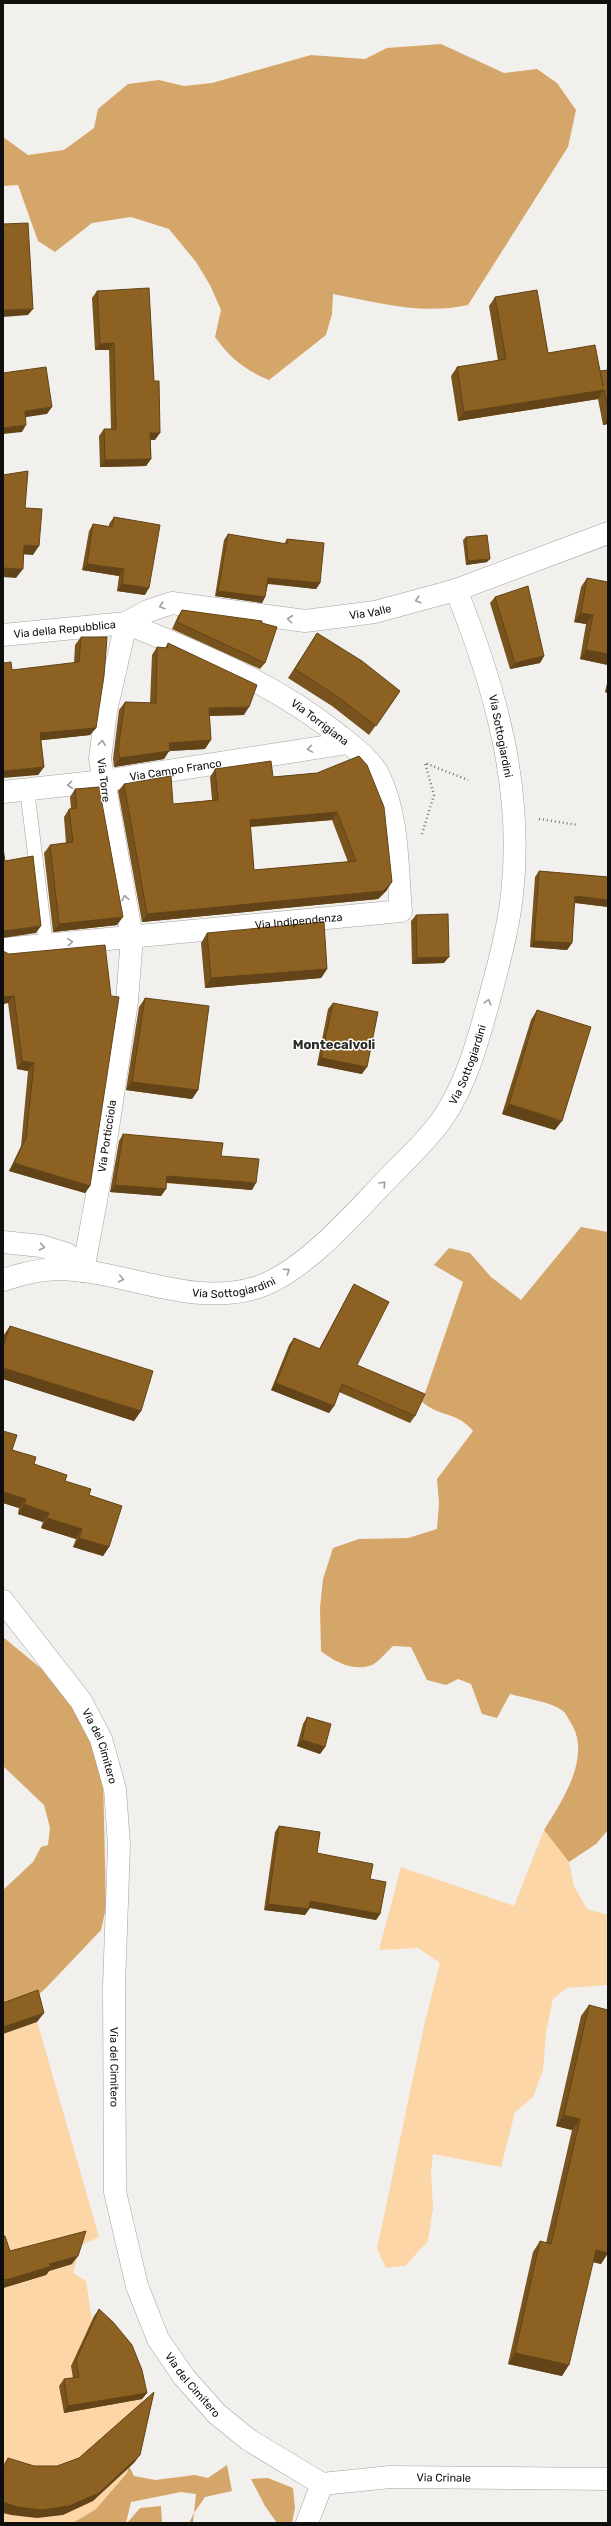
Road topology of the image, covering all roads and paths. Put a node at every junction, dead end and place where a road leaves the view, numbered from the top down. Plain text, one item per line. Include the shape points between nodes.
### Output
1 (608, 533) edge
2 (456, 590) junction
3 (126, 623) junction
4 (3, 636) edge
5 (348, 743) junction
6 (468, 780) dead end
7 (103, 781) junction
8 (26, 790) junction
9 (3, 792) edge
10 (513, 815) junction
11 (578, 824) dead end
12 (421, 837) dead end
13 (401, 911) joint
14 (132, 937) junction
15 (46, 945) junction
16 (3, 949) edge
17 (127, 1001) joint
18 (3, 1242) edge
19 (83, 1271) junction
20 (3, 1280) edge
21 (3, 1601) edge
22 (608, 2479) edge
23 (322, 2484) junction
24 (307, 2523) edge

1 - 2 street, Via Valle
2 -> 3 street, Via Valle via 375,612 305,621 172,603 148,611
2 - 10 street, Via Sottogiardini via 487,672 496,704 508,768
3 - 4 street, Via della Repubblica
3 - 5 street, Via Torrigiana via 275,690 316,717
7 -> 3 street, Via Torre via 100,759 106,711
5 -> 7 street, Via Campo Franco
5 - 13 street, Via Torrigiana via 367,759 378,774 386,798 392,823
6 - 12 path via 425,763 434,795
7 -> 8 street, Via Campo Franco
14 -> 7 street, Via Torre
8 - 9 street, Via Campo Franco
8 - 15 lane
10 - 11 path
19 -> 10 street, Via Sottogiardini via 209,1294 254,1288 268,1283 329,1239 430,1134 452,1103 465,1076 492,988 512,896 515,867
13 - 14 street, Via Indipendenza
15 -> 14 street, Via Indipendenza
14 - 17 street, Via Torre
15 - 16 street, Via Indipendenza
17 - 19 street, Via Porticciola via 102,1168
18 -> 19 street via 41,1246 67,1254
19 - 20 street via 36,1271
21 - 23 street, Via del Cimitero via 81,1701 102,1738 115,1789 119,1845 114,1986 115,2192 137,2286 158,2339 184,2377 216,2414 249,2440
22 - 23 street, Via Crinale via 390,2477
23 - 24 street

